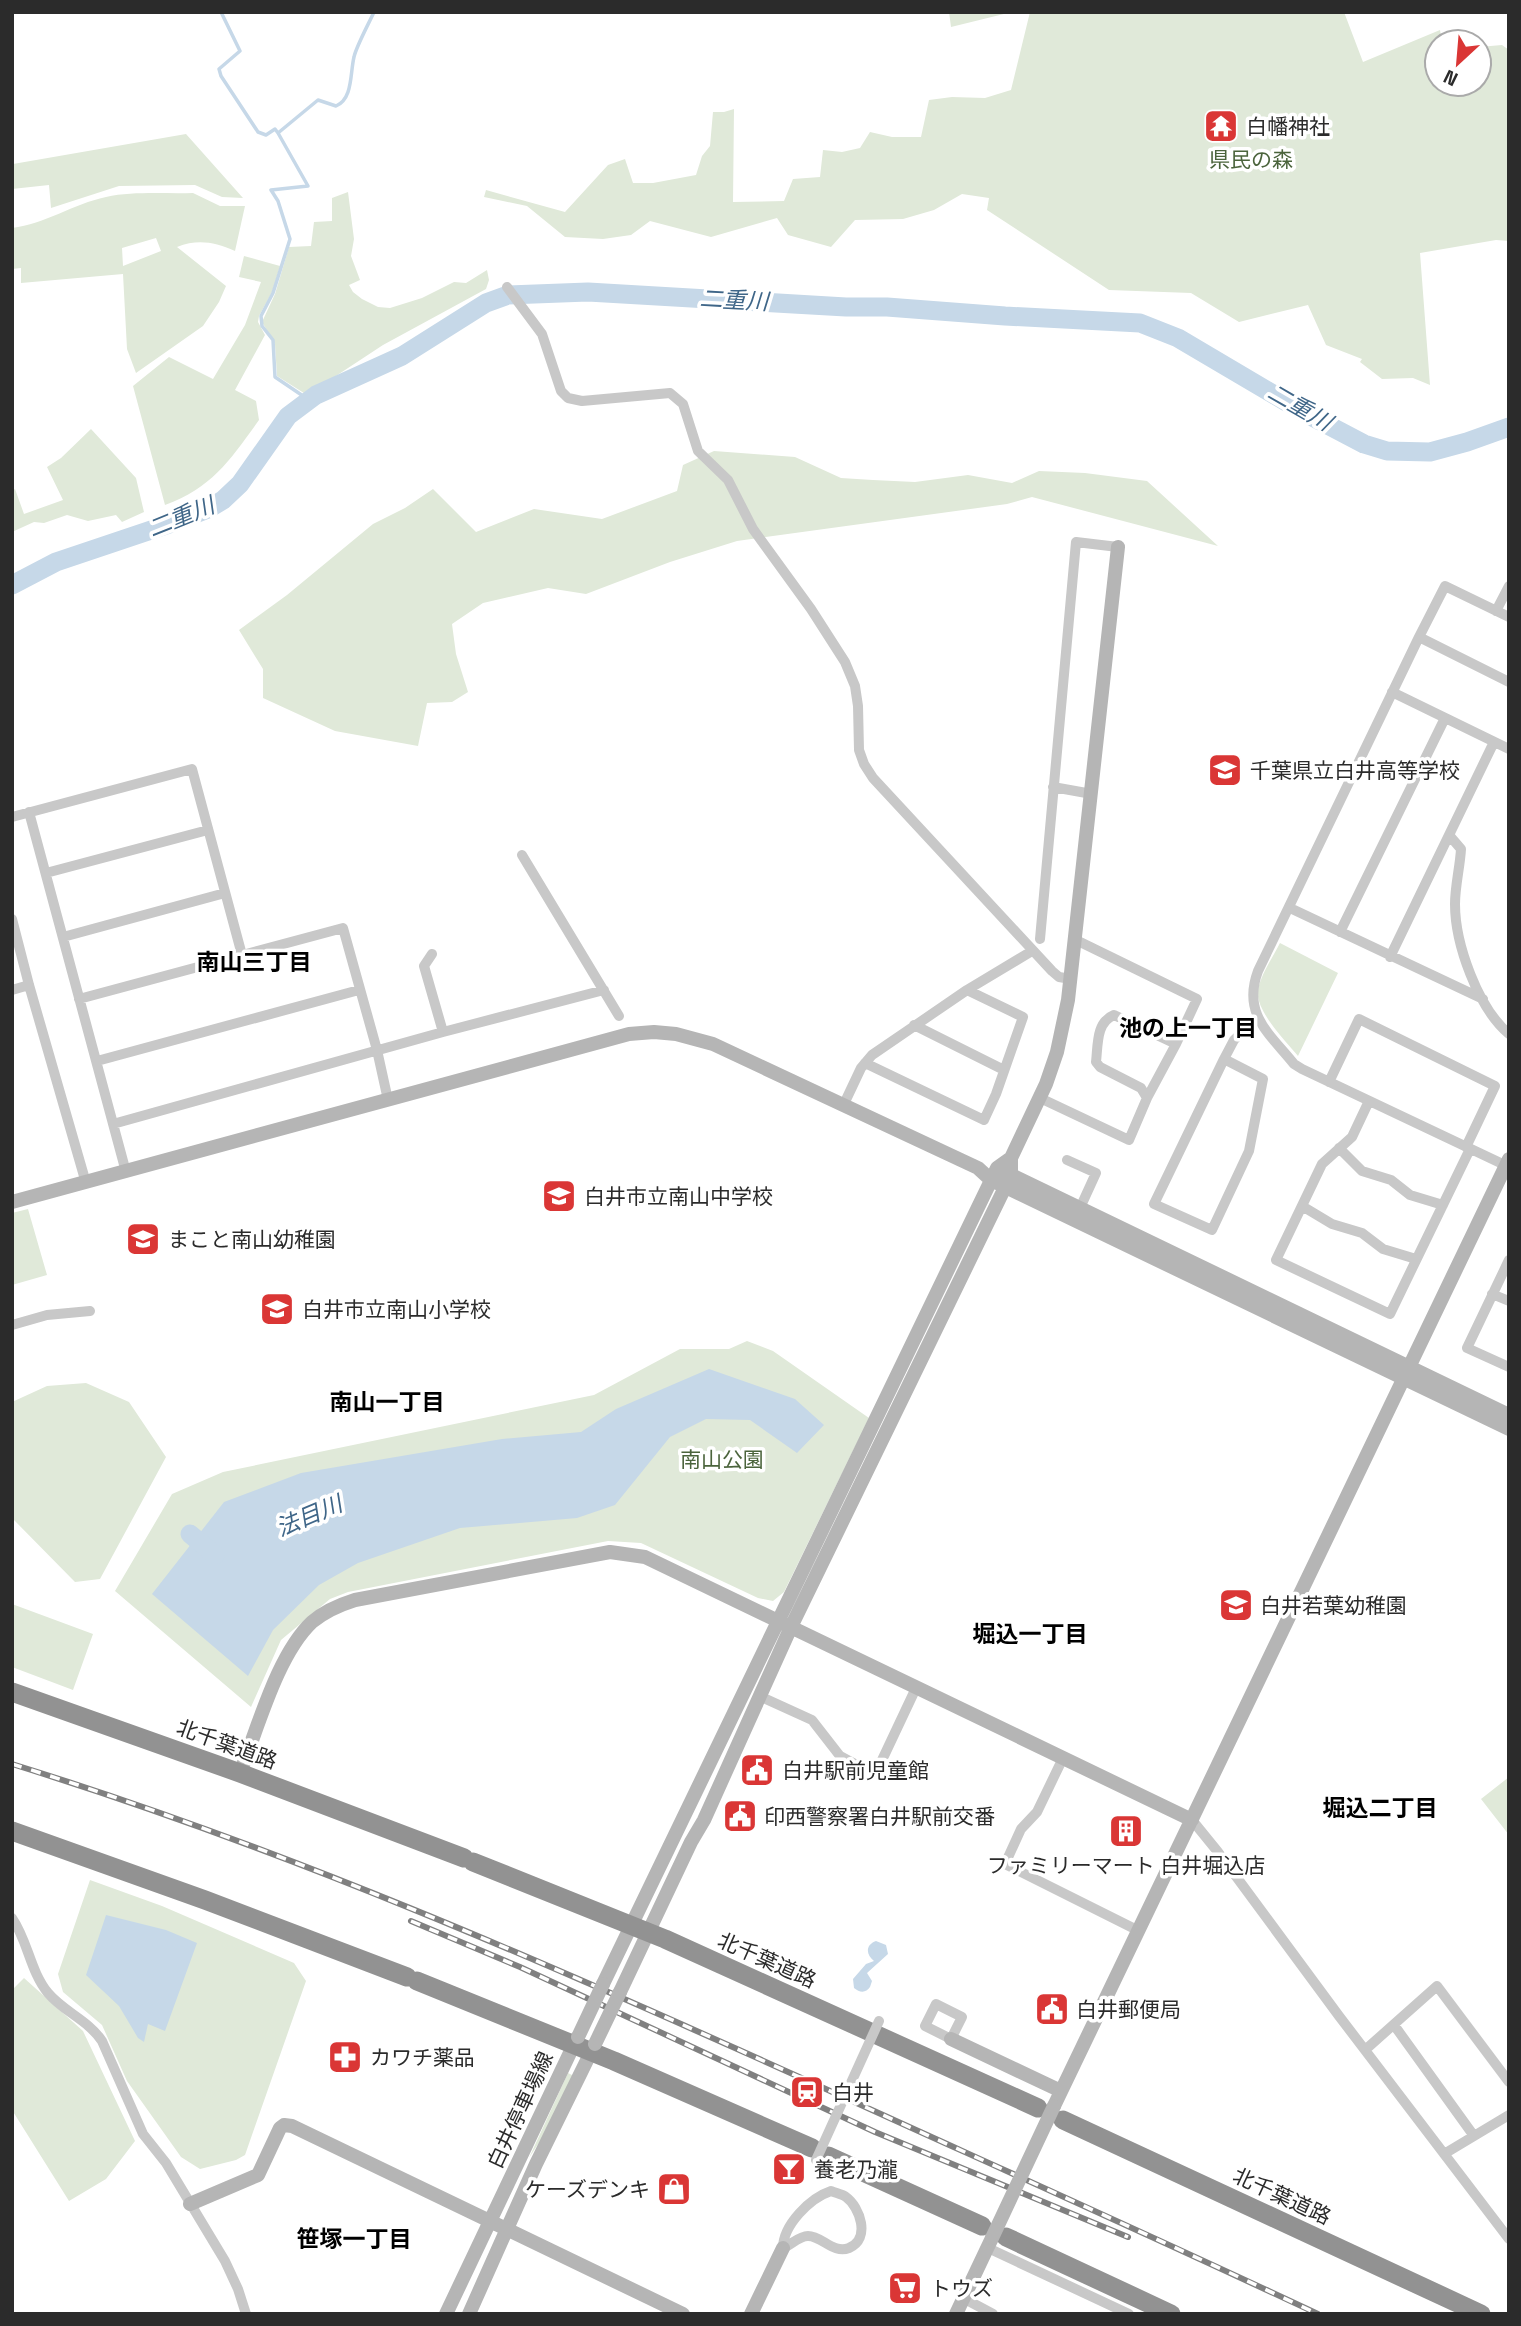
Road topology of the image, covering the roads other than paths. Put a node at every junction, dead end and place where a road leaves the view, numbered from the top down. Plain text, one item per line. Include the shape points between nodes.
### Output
1 (507, 287) dead end
2 (1118, 547) joint
3 (1509, 586) edge
4 (1496, 611) junction
5 (1509, 617) edge
6 (1419, 637) junction
7 (1509, 682) edge
8 (1392, 692) junction
9 (1445, 718) junction
10 (1494, 741) junction
11 (1509, 749) edge
12 (1053, 787) junction
13 (1092, 794) junction
14 (29, 812) junction
15 (12, 817) edge
16 (208, 830) junction
17 (1449, 835) junction
18 (522, 855) dead end
19 (46, 873) junction
20 (225, 893) junction
21 (1290, 908) junction
22 (12, 919) edge
23 (1339, 932) junction
24 (63, 937) junction
25 (1040, 939) dead end
26 (1076, 940) junction
27 (1032, 951) junction
28 (432, 954) dead end
29 (242, 955) junction
30 (1390, 957) junction
31 (1071, 979) junction
32 (29, 985) junction
33 (12, 990) edge
34 (359, 990) junction
35 (604, 990) junction
36 (967, 990) junction
37 (79, 999) junction
38 (1483, 999) junction
39 (619, 1016) dead end
40 (1257, 1018) junction
41 (914, 1025) junction
42 (443, 1032) junction
43 (1509, 1034) edge
44 (1176, 1044) junction
45 (377, 1050) junction
46 (1224, 1059) junction
47 (97, 1061) junction
48 (865, 1063) junction
49 (1004, 1070) junction
50 (1329, 1082) junction
51 (1040, 1098) junction
52 (1147, 1098) junction
53 (388, 1100) junction
54 (1369, 1101) junction
55 (844, 1104) junction
56 (113, 1124) junction
57 (1339, 1148) junction
58 (1468, 1148) junction
59 (1011, 1158) junction
60 (1067, 1160) dead end
61 (1508, 1164) edge
62 (127, 1172) junction
63 (994, 1174) junction
64 (1008, 1181) junction
65 (86, 1183) junction
66 (12, 1202) edge
67 (1443, 1205) junction
68 (1302, 1206) junction
69 (1080, 1208) junction
70 (1416, 1259) junction
71 (1509, 1260) edge
72 (1492, 1294) junction
73 (1509, 1301) edge
74 (90, 1311) dead end
75 (12, 1325) edge
76 (1509, 1367) edge
77 (1407, 1372) junction
78 (1509, 1415) edge
79 (1509, 1429) edge
80 (785, 1624) junction
81 (916, 1688) junction
82 (12, 1692) edge
83 (760, 1696) junction
84 (1063, 1758) junction
85 (240, 1773) junction
86 (1192, 1820) junction
87 (12, 1831) edge
88 (12, 1918) edge
89 (1139, 1931) junction
90 (638, 1932) junction
91 (879, 2021) dead end
92 (1394, 2025) junction
93 (951, 2039) dead end
94 (585, 2044) junction
95 (1365, 2050) junction
96 (1509, 2082) edge
97 (1061, 2091) junction
98 (1052, 2111) junction
99 (1509, 2115) edge
100 (1475, 2136) junction
101 (1444, 2154) junction
102 (819, 2155) junction
103 (190, 2204) junction
104 (797, 2218) junction
105 (491, 2221) junction
106 (508, 2229) junction
107 (810, 2236) junction
108 (992, 2237) junction
109 (1509, 2239) edge
110 (783, 2248) junction
111 (963, 2298) junction
112 (246, 2314) edge
113 (446, 2314) edge
114 (469, 2314) edge
115 (683, 2314) edge
116 (751, 2314) edge
117 (956, 2314) edge
118 (993, 2314) edge
119 (1129, 2314) edge
120 (1171, 2314) edge
121 (1481, 2314) edge

1 - 27 street via 542,334 561,391 568,398 582,401 670,393 683,404 698,451 728,480 752,529 845,662 855,686 863,764
2 - 12 street via 1076,542
2 - 13 street
3 - 4 street
4 - 5 street
4 - 6 street via 1445,586
6 - 7 street
6 - 8 street
8 - 9 street
8 - 21 street
9 - 10 street
9 - 23 street
10 - 11 street
10 - 17 street
12 - 13 street
12 - 25 street
13 - 26 street
14 - 15 street
14 - 16 street via 192,769
14 - 19 street
16 - 19 street
16 - 20 street
17 - 30 street
17 - 38 street via 1461,849 1455,904 1459,935
18 - 35 street
19 - 24 street
20 - 24 street
20 - 29 street
21 - 23 street
21 - 40 street via 1254,982 1252,1002
22 - 32 street
23 - 30 street
24 - 37 street
26 - 31 street
26 - 44 street via 1197,999
27 - 31 street via 1059,977
27 - 36 street
28 - 42 street via 424,966
29 - 34 street via 343,928
29 - 37 street
30 - 38 street
31 - 51 street via 1057,1052
32 - 33 street
32 - 65 street
34 - 45 street
34 - 47 street
35 - 39 street
35 - 42 street
36 - 41 street
36 - 49 street via 1023,1017
37 - 47 street
38 - 43 street
40 - 46 street via 1234,1040
40 - 50 street via 1294,1063
41 - 48 street
41 - 49 street
42 - 45 street
44 - 52 street
44 - 52 street via 1114,1014 1101,1023 1096,1062 1141,1088
45 - 53 street
45 - 56 street
46 - 46 street via 1154,1204 1212,1230 1250,1151 1263,1079
47 - 56 street
48 - 49 street via 984,1120
48 - 55 street
50 - 54 street
50 - 58 street via 1359,1019 1494,1086
51 - 52 street via 1129,1140
51 - 59 street
53 - 55 street via 629,1034 654,1032 713,1044
53 - 62 street
54 - 57 street via 1352,1137
54 - 58 street
55 - 63 street
56 - 62 street
57 - 67 street via 1362,1171 1391,1180 1410,1195
57 - 68 street via 1322,1164
58 - 61 street
58 - 67 street
59 - 63 street
59 - 64 street
60 - 69 street via 1096,1173
61 - 77 street
62 - 65 street
63 - 64 street
63 - 80 street
64 - 69 street
64 - 77 street
64 - 80 street
65 - 66 street
67 - 70 street
68 - 70 street via 1332,1224 1362,1233 1383,1249
68 - 70 street via 1276,1260 1390,1314
69 - 77 street
71 - 72 street
72 - 73 street
72 - 76 street via 1467,1348
74 - 75 street via 47,1315
77 - 78 street
77 - 79 street
77 - 86 street
80 - 81 street
80 - 83 street
80 - 85 street via 646,1557 610,1552 355,1600 320,1616 293,1644
80 - 90 street
81 - 83 street via 875,1775 840,1756 812,1720
81 - 84 street
82 - 85 highway, 北千葉道路
83 - 90 street via 704,1820
84 - 86 street
84 - 89 street via 1005,1864
85 - 90 highway, 北千葉道路 via 468,1860
86 - 89 street
86 - 95 street
87 - 94 highway via 205,1899
88 - 103 street via 46,1991 98,2035 143,2134
89 - 97 street
90 - 94 street, 白井停車場線, bridge
90 - 98 highway, 北千葉道路
91 - 102 street, bridge
92 - 95 street
92 - 96 street via 1437,1986
92 - 100 street
93 - 97 street
94 - 102 highway
94 - 105 street, 白井停車場線
94 - 106 street, 白井停車場線
95 - 101 street
97 - 98 street
98 - 108 street, bridge
98 - 121 highway, 北千葉道路
99 - 100 street
100 - 101 street
101 - 109 street
102 - 108 highway
103 - 105 street via 258,2175 284,2125
103 - 112 street via 225,2261
104 - 107 street
104 - 107 street via 806,2205 831,2191 846,2197 863,2224 860,2240 852,2247 842,2249
104 - 110 street via 783,2239
105 - 106 street
105 - 113 street, 白井停車場線
106 - 114 street, 白井停車場線
106 - 115 street
107 - 110 street
108 - 111 street
108 - 119 street
108 - 120 highway
110 - 116 street
111 - 117 street
111 - 118 street

